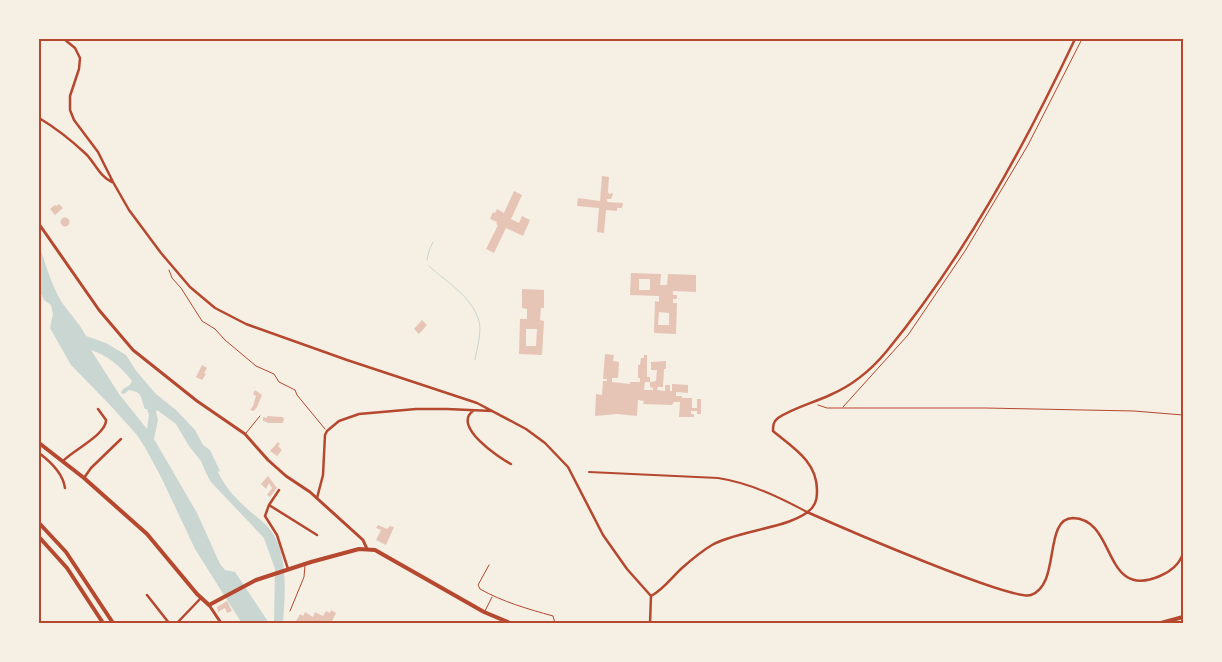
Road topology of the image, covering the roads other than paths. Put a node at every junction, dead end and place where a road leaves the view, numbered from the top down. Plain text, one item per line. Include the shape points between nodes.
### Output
1 (64, 39) edge
2 (1075, 39) edge
3 (39, 118) edge
4 (113, 182) junction
5 (39, 224) edge
6 (98, 409) dead end
7 (475, 410) junction
8 (494, 411) junction
9 (260, 416) dead end
10 (245, 434) junction
11 (121, 439) dead end
12 (39, 444) edge
13 (39, 453) edge
14 (63, 461) junction
15 (511, 464) dead end
16 (589, 472) dead end
17 (84, 478) junction
18 (65, 488) dead end
19 (279, 490) dead end
20 (317, 498) junction
21 (269, 505) junction
22 (807, 512) junction
23 (39, 523) edge
24 (317, 535) dead end
25 (39, 537) edge
26 (367, 549) junction
27 (1183, 553) edge
28 (304, 564) junction
29 (489, 565) dead end
30 (287, 570) junction
31 (147, 595) dead end
32 (493, 596) junction
33 (651, 596) junction
34 (201, 598) junction
35 (209, 605) junction
36 (290, 610) dead end
37 (484, 612) junction
38 (1183, 617) edge
39 (103, 623) edge
40 (113, 623) edge
41 (169, 623) edge
42 (177, 623) edge
43 (221, 623) edge
44 (510, 623) edge
45 (555, 623) edge
46 (650, 623) edge
47 (1161, 623) edge

1 - 4 street via 75,48 80,58 70,96 70,110 98,152
2 - 22 street via 1002,182 936,287 886,353 844,388 776,419 773,424 773,431 806,458 813,470 817,498
3 - 4 street via 69,139 104,178
4 - 8 street via 129,210 174,270 214,308 275,335 459,396
5 - 10 street via 99,310 134,350 197,401
6 - 14 street via 106,420 105,426
7 - 8 street
7 - 15 street via 470,414 469,428 500,458
7 - 20 street via 416,409 359,414 339,421 325,437 323,475
8 - 33 street via 545,443 568,467 603,535 636,581
9 - 10 lane
10 - 20 street via 286,476
11 - 17 street
12 - 14 main road
13 - 18 street via 56,470
14 - 17 main road
16 - 22 street via 736,480
17 - 34 main road via 152,539
19 - 21 street
20 - 26 street via 363,540
21 - 24 street
21 - 30 street via 265,516 277,535
22 - 27 street via 998,589 1027,596 1043,586 1056,532 1059,524 1068,518 1091,524 1105,542 1118,569 1135,580 1161,576 1177,565
22 - 33 street via 713,544
23 - 40 main road via 66,552
25 - 39 main road via 67,568
26 - 28 main road
26 - 37 main road via 375,550
28 - 30 main road
28 - 36 lane via 304,577
29 - 32 lane via 478,585
30 - 35 main road via 246,585
31 - 41 street
32 - 37 lane
32 - 45 lane via 553,616
33 - 46 street
34 - 35 main road
34 - 42 street
35 - 43 street
37 - 44 main road
38 - 47 main road

